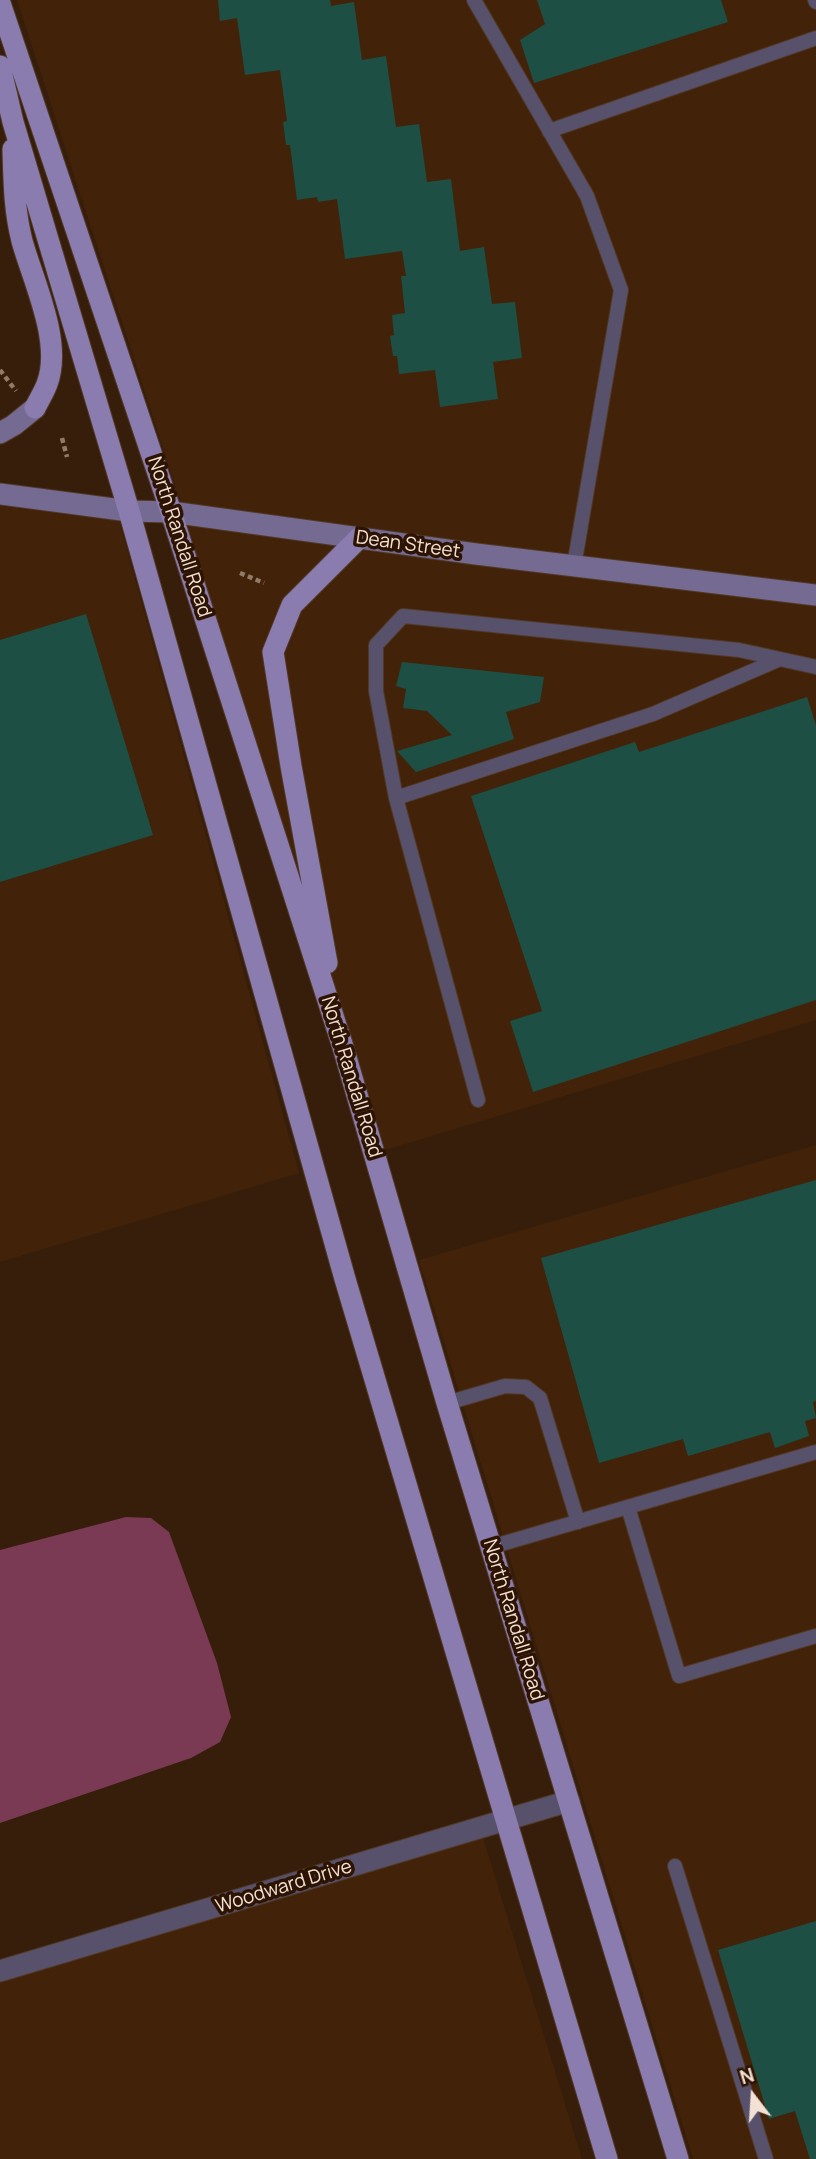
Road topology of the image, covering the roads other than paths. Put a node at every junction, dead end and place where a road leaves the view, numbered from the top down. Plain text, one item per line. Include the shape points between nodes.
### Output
1 (474, 0) edge
2 (0, 3) edge
3 (816, 38) edge
4 (0, 66) edge
5 (13, 122) junction
6 (549, 131) junction
7 (35, 408) joint
8 (0, 433) edge
9 (0, 494) edge
10 (129, 511) junction
11 (171, 512) junction
12 (359, 538) junction
13 (574, 566) junction
14 (816, 595) edge
15 (780, 659) junction
16 (816, 667) edge
17 (396, 798) junction
18 (343, 1047) junction
19 (478, 1100) dead end
20 (447, 1403) junction
21 (816, 1452) edge
22 (628, 1507) junction
23 (578, 1522) junction
24 (491, 1547) junction
25 (816, 1636) edge
26 (569, 1801) junction
27 (507, 1821) junction
28 (675, 1866) dead end
29 (0, 1971) edge
30 (607, 2159) edge
31 (678, 2159) edge
32 (766, 2159) edge

1 - 6 lane
2 - 11 main road, North Randall Road
3 - 6 lane
4 - 5 main road, North Randall Road
5 - 7 main road, North Randall Road via 14,203 39,291 51,359 48,383
5 - 10 main road, North Randall Road
6 - 13 lane via 587,197 621,290
7 - 8 street
9 - 10 street, Dean Street
10 - 11 street, Dean Street
10 - 27 main road, North Randall Road via 345,1279
11 - 12 street, Dean Street
11 - 18 main road, North Randall Road
12 - 13 street, Dean Street
12 - 18 main road via 292,605 273,652
13 - 14 street, Dean Street
15 - 16 lane
15 - 17 lane via 653,714
15 - 17 lane via 739,650 403,616 376,645 376,691
17 - 19 lane
18 - 20 main road, North Randall Road
20 - 23 lane via 505,1386 526,1387 540,1398
20 - 24 main road, North Randall Road
21 - 22 lane
22 - 23 lane
22 - 25 lane via 678,1676
23 - 24 lane
24 - 26 main road, North Randall Road
26 - 27 street, Woodward Drive
26 - 31 main road, North Randall Road
27 - 29 street, Woodward Drive
27 - 30 main road, North Randall Road
28 - 32 lane

